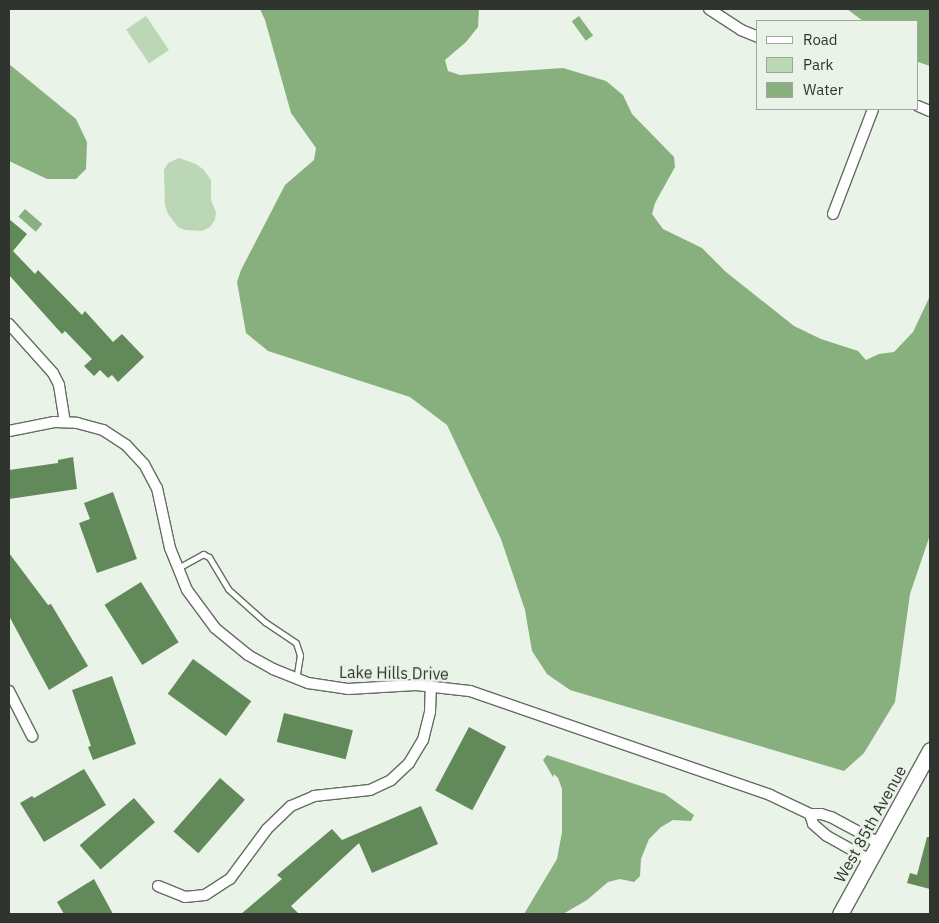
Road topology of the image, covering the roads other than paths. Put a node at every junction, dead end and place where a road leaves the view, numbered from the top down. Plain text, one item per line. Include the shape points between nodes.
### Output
1 (708, 9) edge
2 (756, 36) edge
3 (873, 110) edge
4 (833, 214) dead end
5 (9, 324) edge
6 (65, 422) junction
7 (9, 431) edge
8 (177, 568) junction
9 (296, 679) junction
10 (431, 686) junction
11 (9, 691) edge
12 (32, 736) dead end
13 (930, 750) edge
14 (810, 814) junction
15 (879, 843) junction
16 (870, 860) junction
17 (158, 886) dead end
18 (840, 914) edge

1 - 2 street
3 - 4 street
5 - 6 street via 52,373 60,390
6 - 7 street, Lake Hills Drive via 40,423
6 - 8 street, Lake Hills Drive via 90,426 114,436 144,464 158,488 168,542
8 - 9 street, Lake Hills Drive via 187,590 215,628 248,656
8 - 9 lane via 203,554 209,558 228,590 296,643 300,654
9 - 10 street, Lake Hills Drive via 348,689
10 - 14 street, Lake Hills Drive via 482,694 770,795
10 - 17 street via 430,712 423,740 410,763 391,780 370,790 314,796 291,806 266,829 230,879 205,895 185,898
11 - 12 street
13 - 15 street, West 85th Avenue
14 - 15 street, Lake Hills Drive via 831,817
14 - 16 street, Lake Hills Drive via 813,824 827,836
15 - 16 street, West 85th Avenue
16 - 18 street, West 85th Avenue

